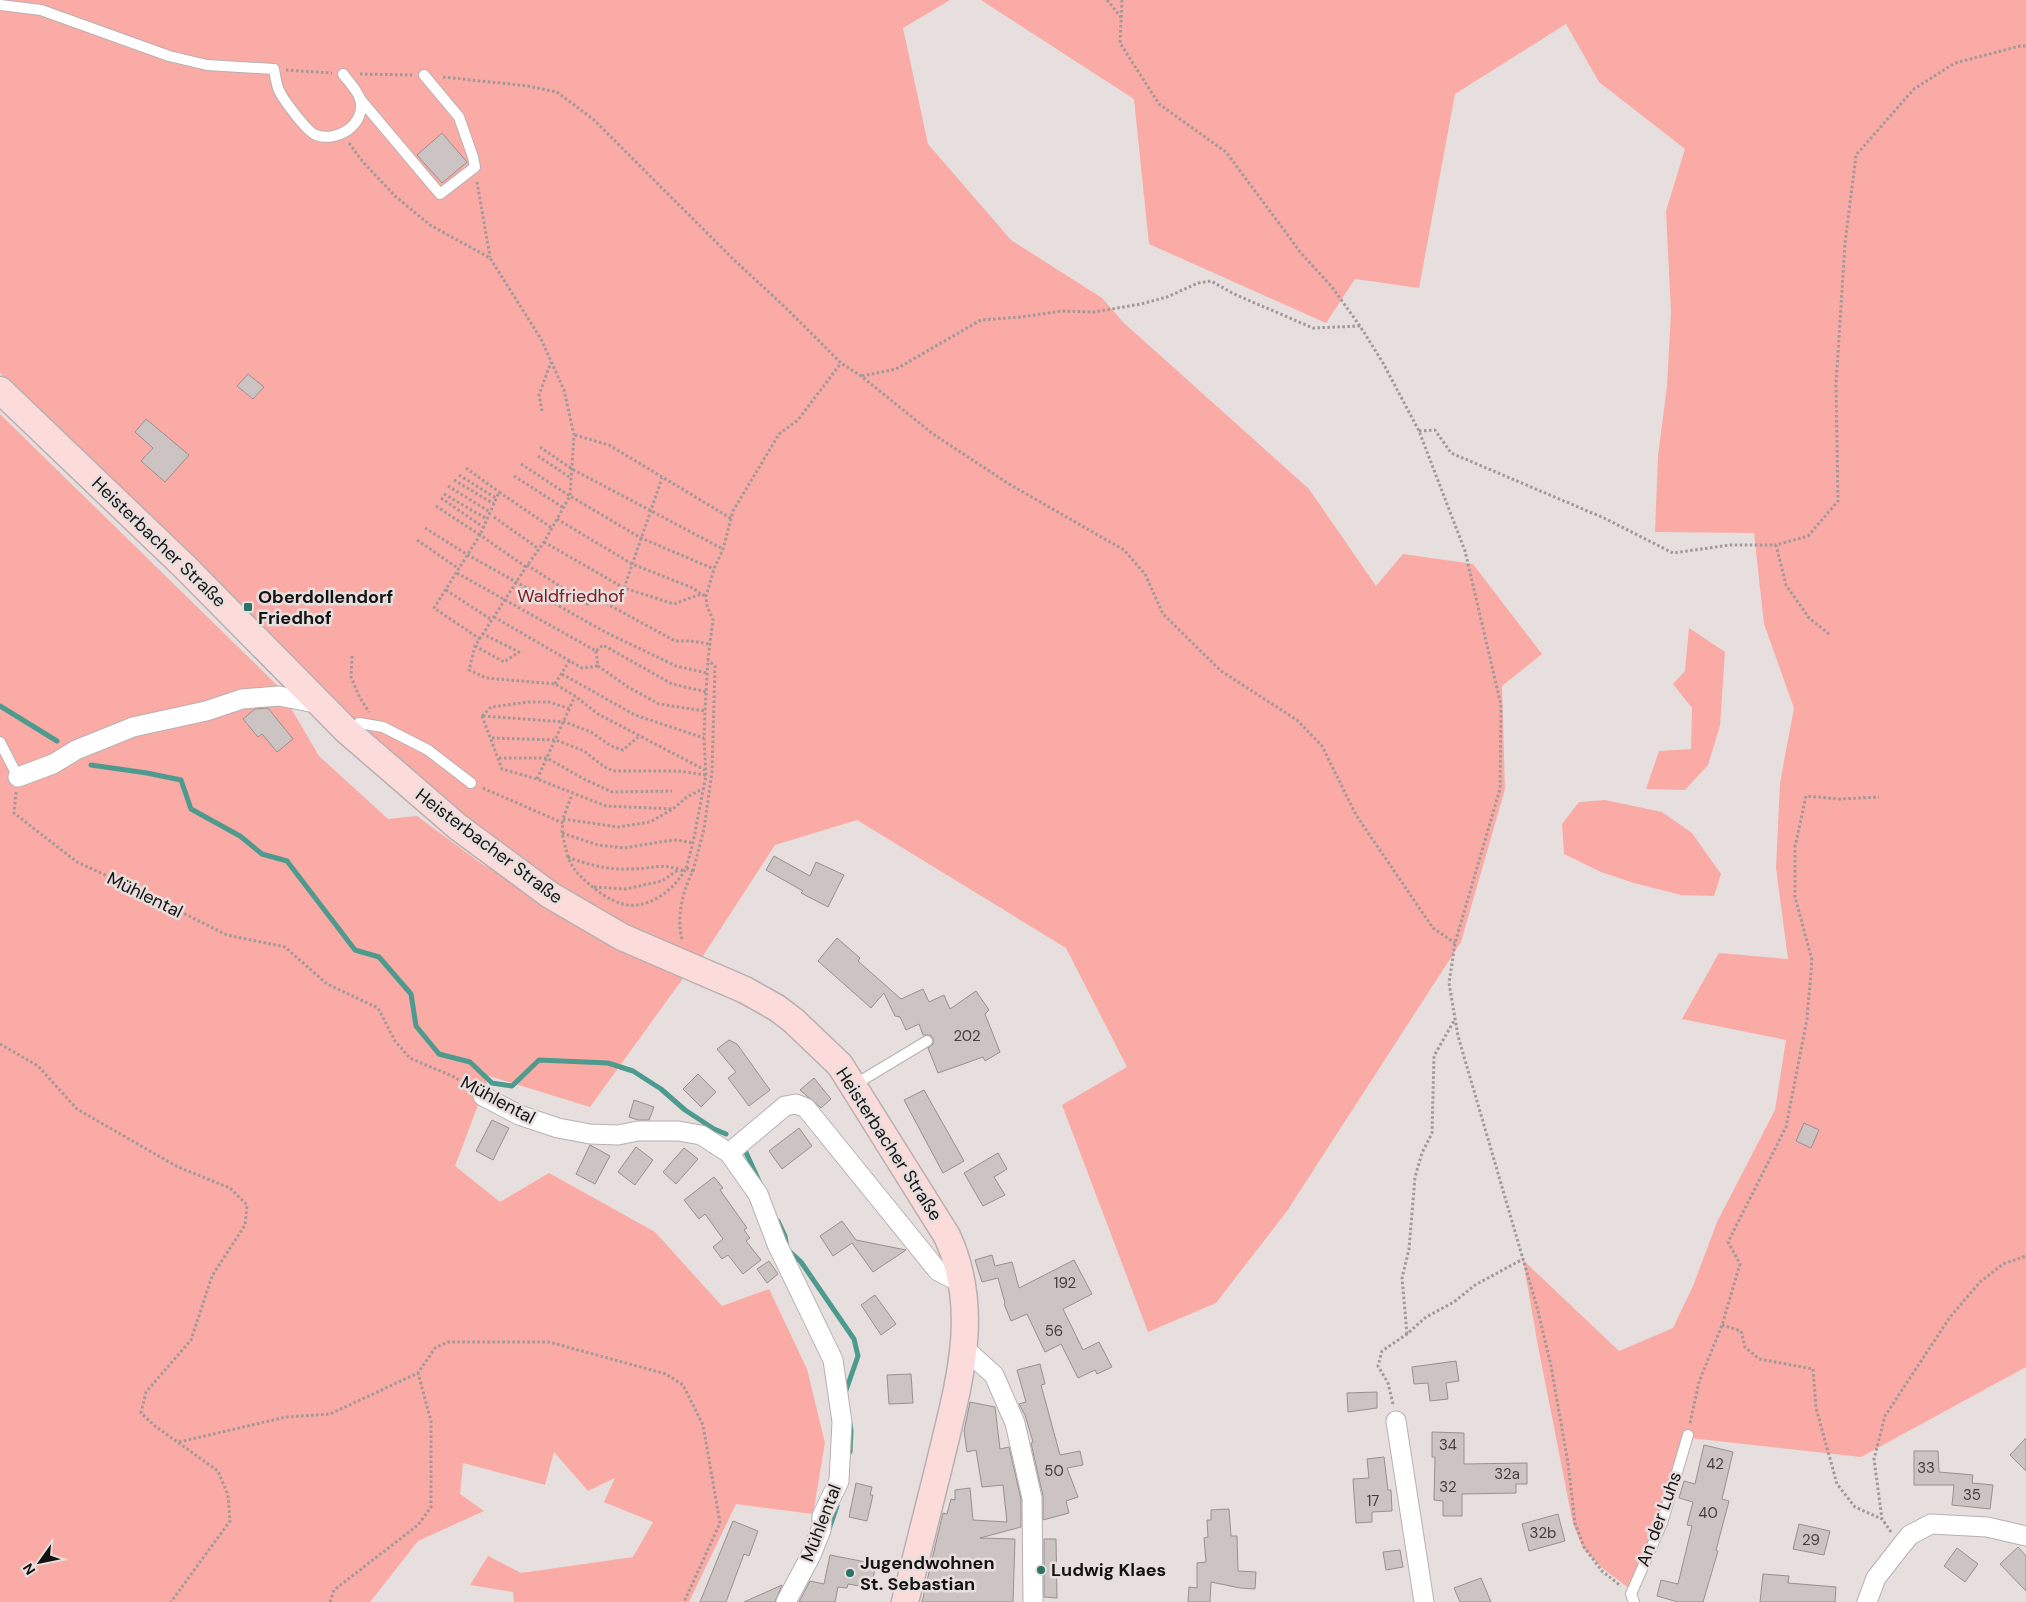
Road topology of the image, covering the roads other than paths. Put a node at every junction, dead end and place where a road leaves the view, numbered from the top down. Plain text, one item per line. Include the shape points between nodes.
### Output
1 (0, 5) edge
2 (343, 74) dead end
3 (424, 75) road end
4 (360, 99) junction
5 (0, 390) edge
6 (320, 704) junction
7 (347, 731) junction
8 (0, 742) edge
9 (18, 776) joint
10 (471, 782) road end
11 (927, 1041) dead end
12 (853, 1085) junction
13 (483, 1096) road end
14 (729, 1153) junction
15 (963, 1284) junction
16 (964, 1348) junction
17 (1396, 1421) road end
18 (1688, 1436) road end
19 (2026, 1536) edge
20 (1632, 1598) edge
21 (786, 1602) edge
22 (905, 1602) edge
23 (1033, 1602) edge
24 (1424, 1602) edge
25 (1867, 1602) edge

1 - 4 lane via 41,10 169,56 207,65 274,69 278,89 315,135 330,137 343,134 354,126 360,113
2 - 4 lane
3 - 4 lane via 458,117 475,167 440,194
5 - 6 main road, Heisterbacher Straße via 184,566
6 - 7 main road, Heisterbacher Straße
6 - 9 street via 279,696 242,699 206,711 133,727 76,750 53,764
7 - 10 lane via 359,723 378,727 428,750
7 - 12 main road, Heisterbacher Straße via 452,822 550,895 622,937 745,990 777,1008 840,1065
8 - 9 lane
11 - 12 lane
12 - 15 main road, Heisterbacher Straße via 947,1236 957,1257
13 - 14 street, Mühlental via 558,1128 590,1134 618,1135 638,1131 702,1135
14 - 15 street, Heisterbacher Straße via 785,1106 796,1104 806,1108 938,1271
14 - 21 street, Mühlental via 758,1194 777,1244 833,1360 842,1422 839,1481 822,1516 821,1530 810,1556
15 - 16 main road, Heisterbacher Straße
16 - 22 main road, Heisterbacher Straße via 960,1378
16 - 23 street via 994,1375 1015,1423 1032,1498
17 - 24 street
18 - 20 lane, An der Luhs via 1662,1524
19 - 25 street via 1988,1527 1931,1524 1910,1535 1876,1578

